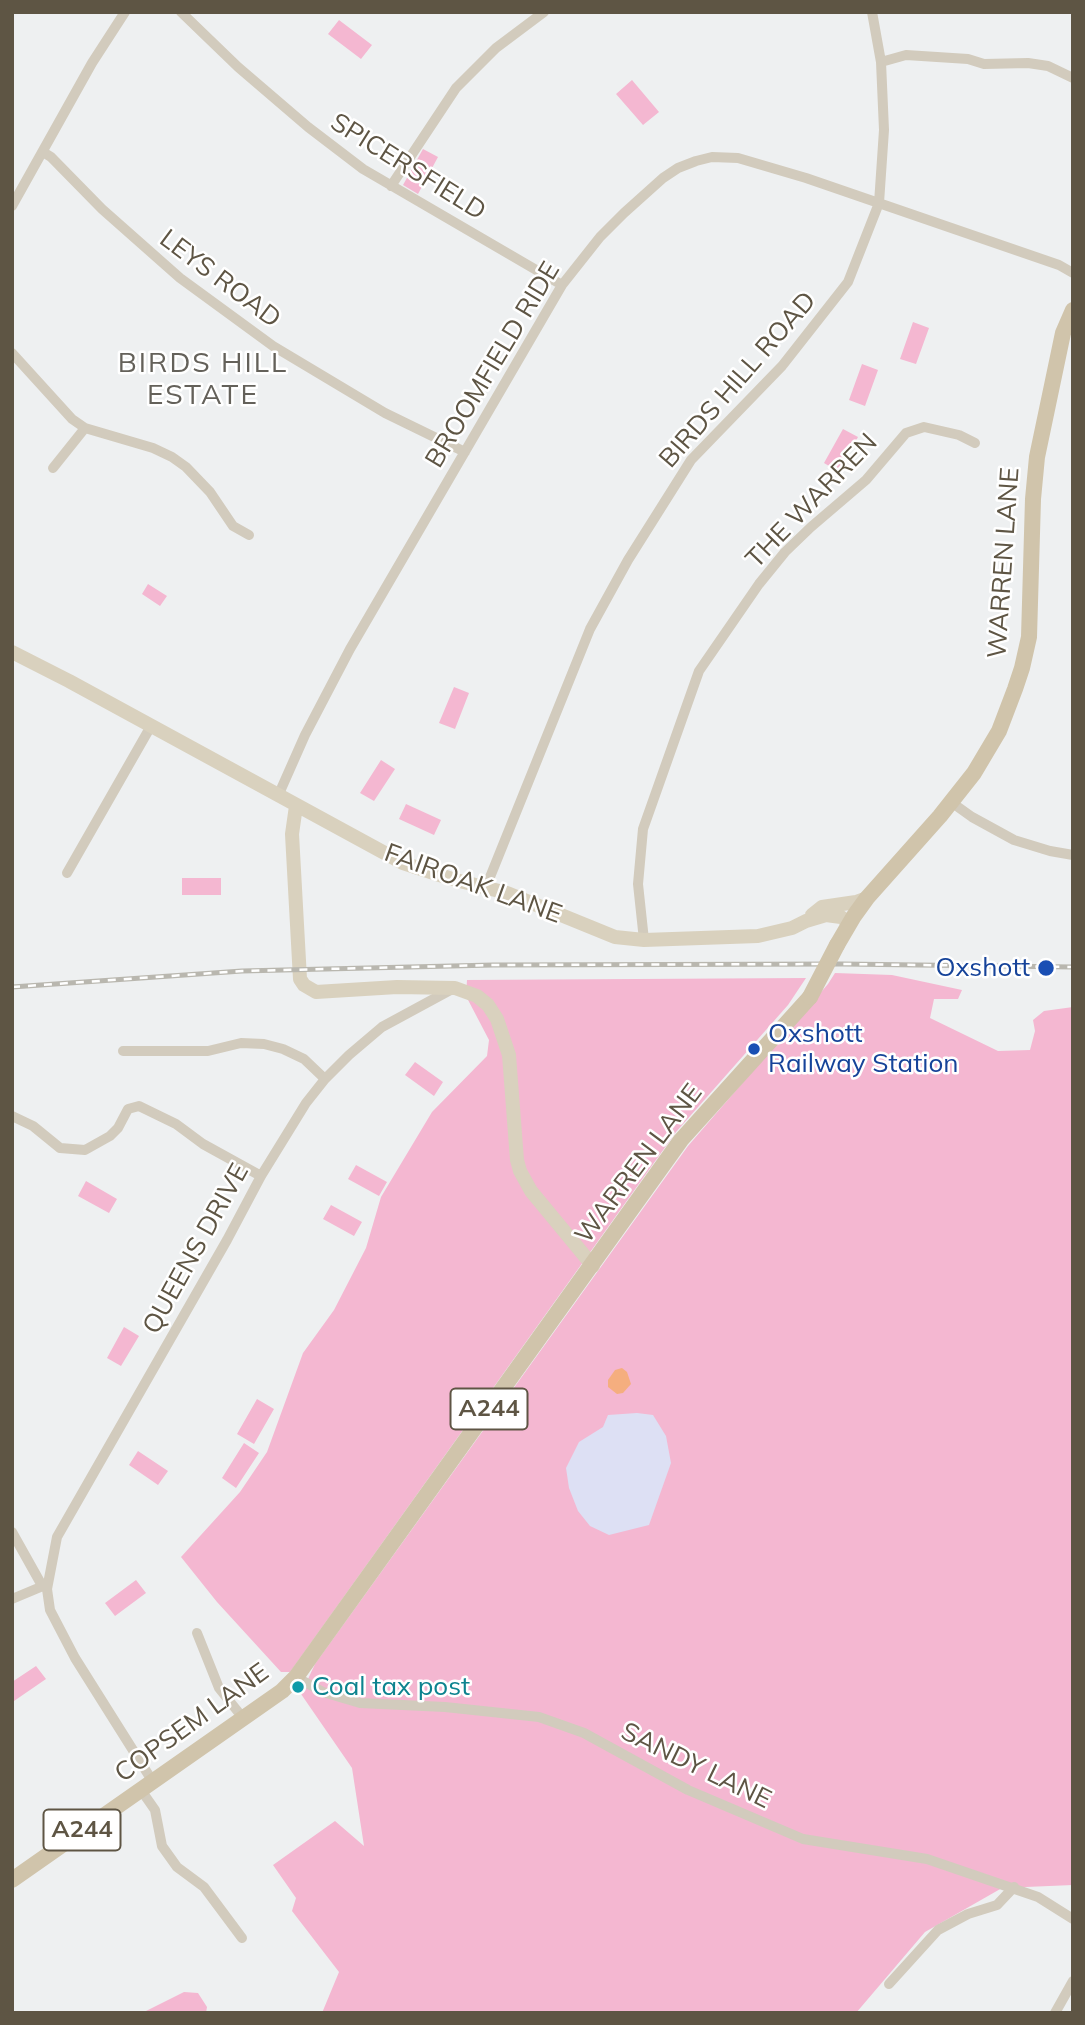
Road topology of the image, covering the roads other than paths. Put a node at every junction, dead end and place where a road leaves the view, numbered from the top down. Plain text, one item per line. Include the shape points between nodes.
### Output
1 (125, 12) edge
2 (181, 12) edge
3 (544, 12) edge
4 (872, 12) edge
5 (881, 62) junction
6 (1073, 78) edge
7 (43, 152) junction
8 (391, 186) junction
9 (879, 204) junction
10 (12, 206) edge
11 (1073, 272) edge
12 (562, 285) junction
13 (1073, 310) edge
14 (12, 353) edge
15 (85, 428) junction
16 (975, 443) dead end
17 (465, 452) junction
18 (53, 468) dead end
19 (249, 535) dead end
20 (12, 652) edge
21 (151, 726) junction
22 (278, 796) junction
23 (951, 802) junction
24 (296, 806) junction
25 (1073, 855) edge
26 (67, 873) dead end
27 (486, 887) junction
28 (867, 898) junction
29 (806, 921) junction
30 (849, 923) junction
31 (644, 940) junction
32 (454, 988) junction
33 (123, 1051) dead end
34 (325, 1079) junction
35 (12, 1116) edge
36 (261, 1176) junction
37 (593, 1266) junction
38 (12, 1532) edge
39 (45, 1588) junction
40 (12, 1599) edge
41 (197, 1633) dead end
42 (296, 1677) junction
43 (243, 1718) junction
44 (147, 1786) junction
45 (12, 1880) edge
46 (1014, 1887) junction
47 (1073, 1919) edge
48 (243, 1938) dead end
49 (1073, 1981) edge
50 (889, 1984) dead end
51 (1055, 2013) edge

1 - 7 street
2 - 8 street, SPICERSFIELD via 308,128
3 - 8 street via 503,42 456,88
4 - 5 street, BIRDS HILL ROAD
5 - 6 street via 906,55 984,64 1028,63
5 - 9 street, BIRDS HILL ROAD via 884,130
7 - 10 street
7 - 17 street, LEYS ROAD via 151,254 254,332 385,413
8 - 12 street, SPICERSFIELD
9 - 11 street, BROOMFIELD RIDE
9 - 12 street, BROOMFIELD RIDE via 738,158 696,160 663,178 624,213
9 - 27 street, BIRDS HILL ROAD via 848,282 782,366 691,460 628,561 590,629
12 - 17 street, BROOMFIELD RIDE
13 - 23 main road, WARREN LANE / A244 via 1063,332 1037,457 1026,653 993,741
14 - 15 street via 62,410
15 - 18 street
15 - 19 street via 172,457 200,481 233,526
16 - 31 street, THE WARREN via 924,426 906,433 866,480 785,552 699,671 643,829 638,884
17 - 22 street, BROOMFIELD RIDE via 350,649
20 - 21 main road, FAIROAK LANE
21 - 22 main road, FAIROAK LANE
21 - 26 street
22 - 24 main road, FAIROAK LANE
23 - 25 street via 1014,840
23 - 28 main road, WARREN LANE / A244
24 - 27 main road, FAIROAK LANE via 403,863
24 - 32 main road via 292,834 298,960 304,985 316,992
27 - 31 main road, FAIROAK LANE via 615,937
28 - 29 main road via 822,907
28 - 30 main road, WARREN LANE / A244
29 - 30 main road, FAIROAK LANE via 834,915
29 - 31 main road, FAIROAK LANE via 758,936
30 - 37 main road, WARREN LANE / A244, bridge via 810,997 681,1140
32 - 34 street, QUEENS DRIVE via 382,1027
32 - 37 main road via 477,996 497,1019 509,1055 520,1171
33 - 34 street via 208,1051 241,1043 264,1044 304,1059
34 - 36 street, QUEENS DRIVE
35 - 36 street via 60,1148 85,1150 110,1136 128,1109 139,1106
36 - 39 street, QUEENS DRIVE via 63,1524
37 - 42 main road, WARREN LANE / A244
38 - 39 street
39 - 40 street
39 - 44 street via 63,1638
41 - 43 street via 219,1688
42 - 43 main road, COPSEM LANE / A244
42 - 46 street, SANDY LANE via 323,1692 360,1703 539,1717 584,1733 688,1790 803,1839 927,1859
43 - 44 main road, COPSEM LANE / A244
44 - 45 main road, COPSEM LANE / A244
44 - 48 street via 162,1846 177,1867 204,1887
46 - 47 street, SANDY LANE
46 - 50 street via 997,1905 938,1930
49 - 51 street

